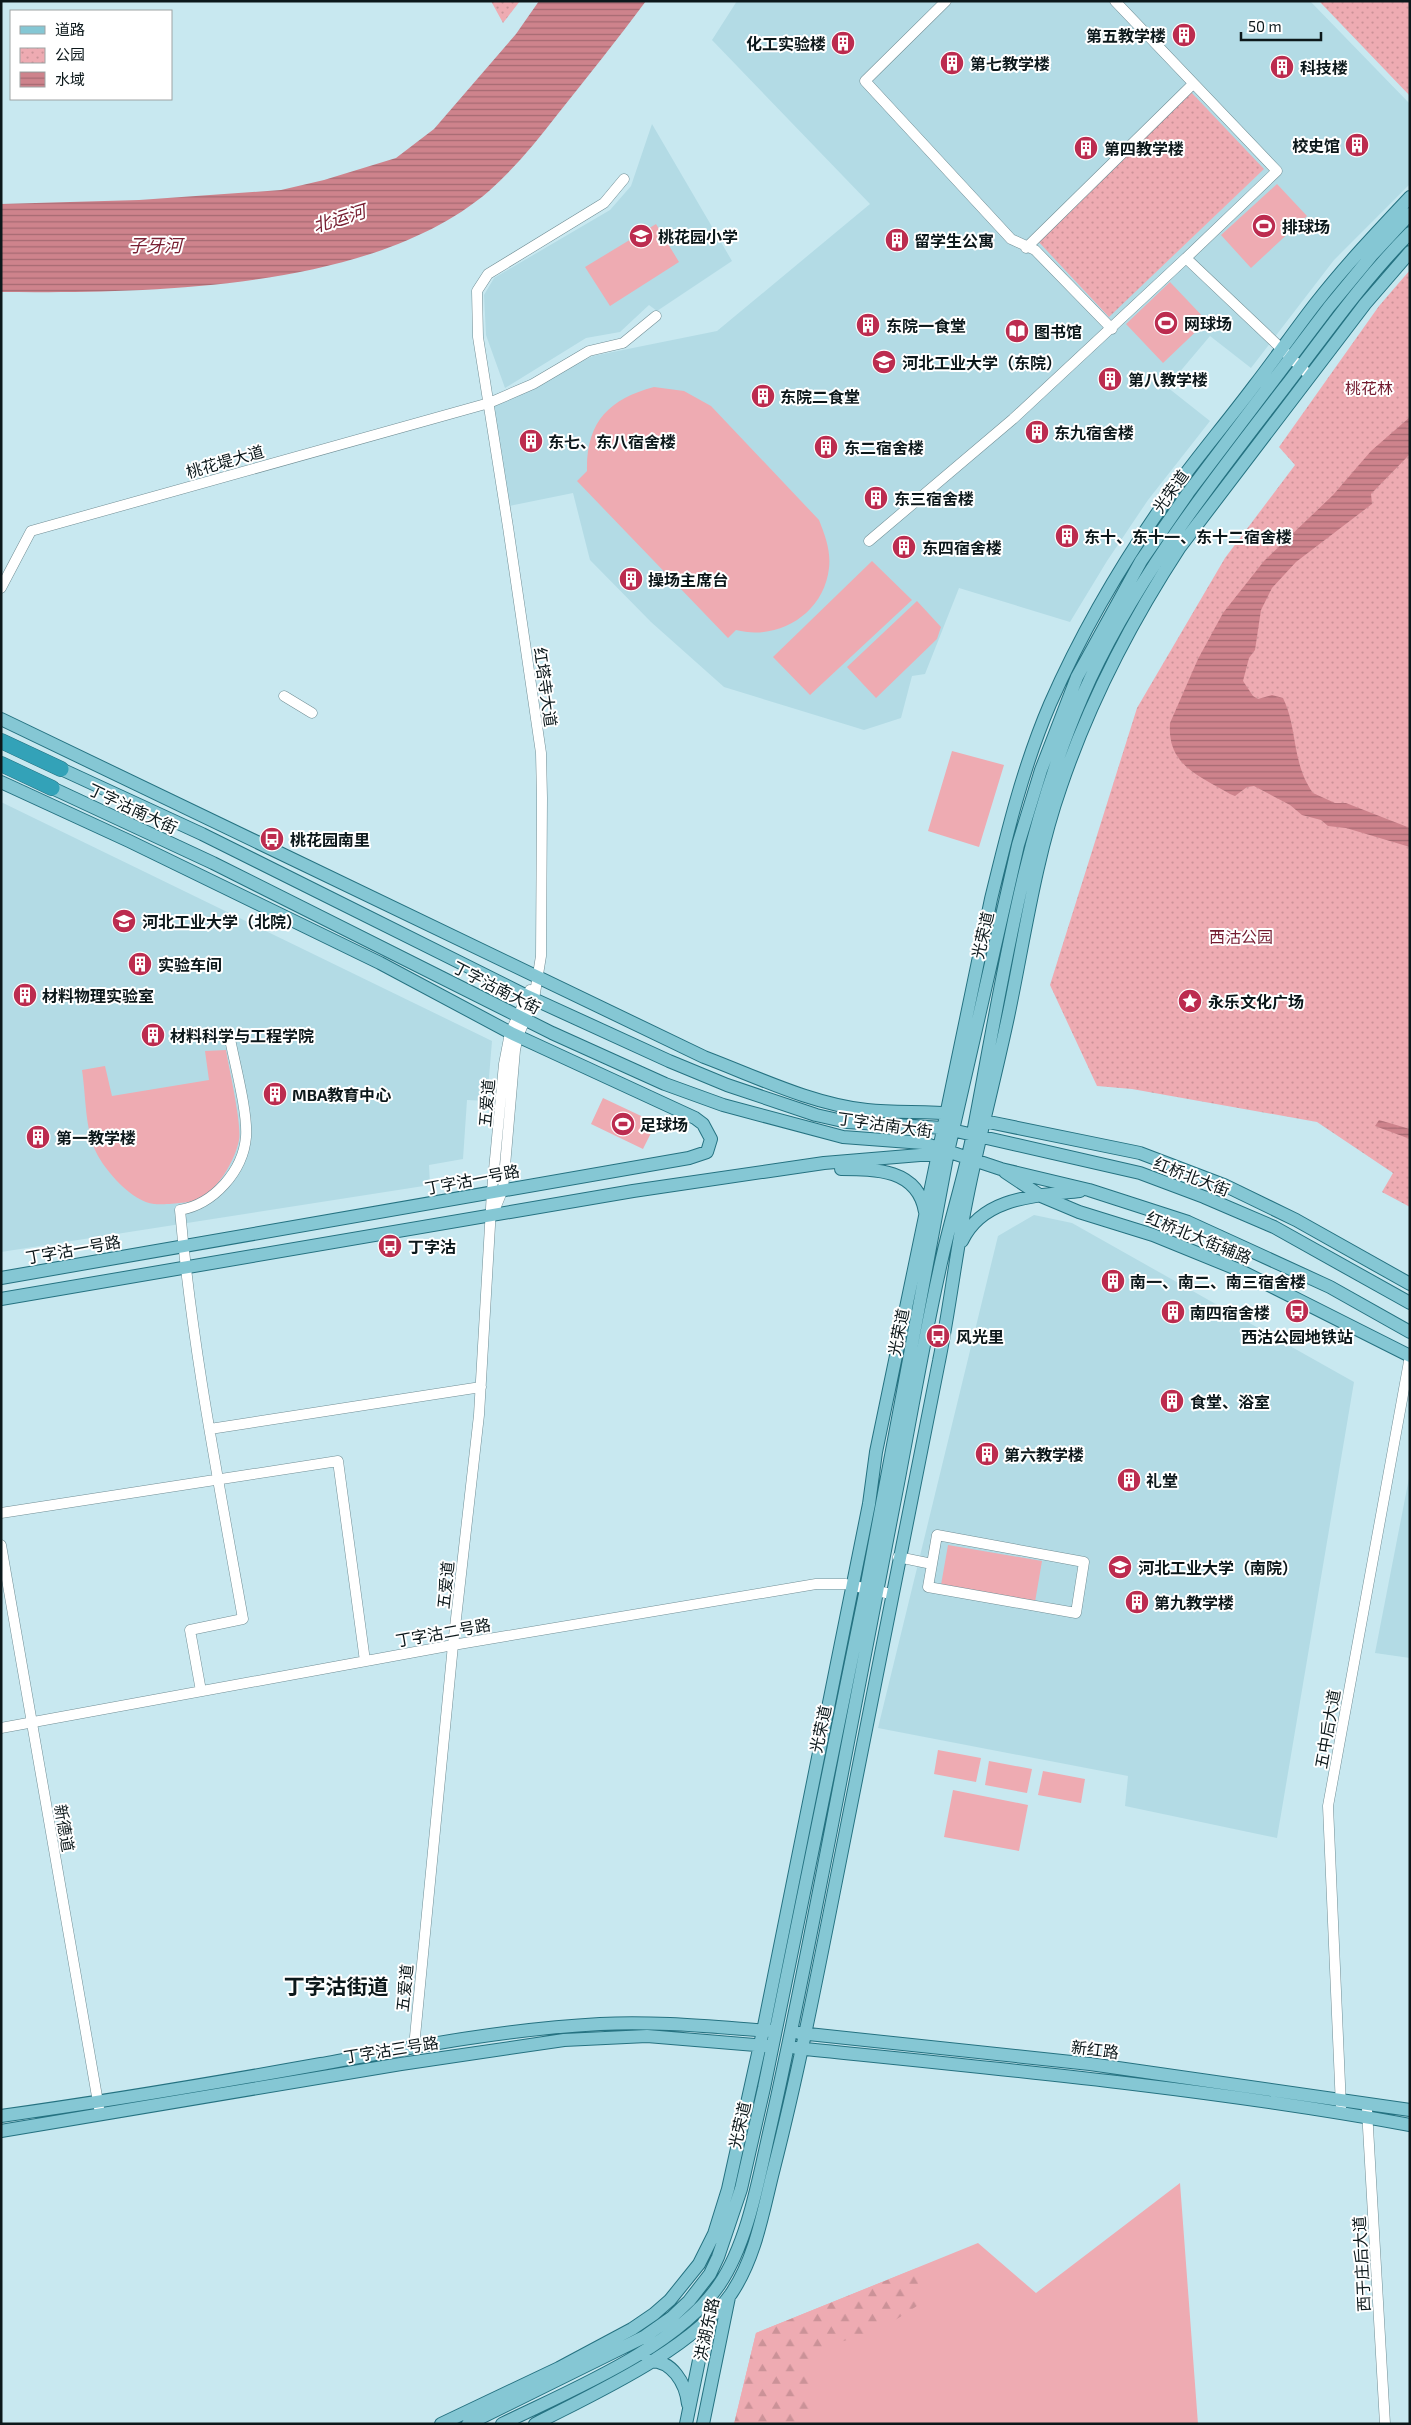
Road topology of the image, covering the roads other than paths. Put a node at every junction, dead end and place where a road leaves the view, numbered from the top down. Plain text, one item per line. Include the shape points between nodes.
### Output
1 (946, 1) edge
2 (1114, 1) edge
3 (1193, 84) junction
4 (624, 178) dead end
5 (1410, 197) edge
6 (1410, 214) edge
7 (1410, 234) edge
8 (1026, 248) junction
9 (1410, 252) edge
10 (1186, 258) junction
11 (656, 316) dead end
12 (1112, 329) junction
13 (1296, 363) junction
14 (489, 403) junction
15 (869, 541) dead end
16 (1, 588) edge
17 (284, 696) dead end
18 (312, 713) dead end
19 (1, 719) edge
20 (1, 741) edge
21 (1, 764) edge
22 (61, 769) joint
23 (1, 782) edge
24 (52, 788) joint
25 (335, 923) junction
26 (380, 963) junction
27 (538, 977) junction
28 (531, 997) junction
29 (522, 1018) junction
30 (229, 1034) dead end
31 (514, 1034) junction
32 (951, 1114) junction
33 (980, 1120) junction
34 (948, 1129) junction
35 (977, 1135) junction
36 (941, 1151) junction
37 (971, 1159) junction
38 (799, 1167) junction
39 (1001, 1169) junction
40 (498, 1190) junction
41 (1089, 1190) junction
42 (1041, 1196) junction
43 (925, 1214) junction
44 (492, 1216) junction
45 (184, 1246) junction
46 (958, 1250) junction
47 (186, 1269) junction
48 (1, 1278) edge
49 (1410, 1284) edge
50 (1, 1300) edge
51 (1410, 1303) edge
52 (1410, 1332) edge
53 (1410, 1356) edge
54 (481, 1387) junction
55 (210, 1429) junction
56 (219, 1480) junction
57 (1, 1513) edge
58 (1, 1545) edge
59 (898, 1557) junction
60 (932, 1564) junction
61 (852, 1586) junction
62 (872, 1590) junction
63 (891, 1594) junction
64 (453, 1645) junction
65 (365, 1661) junction
66 (202, 1691) junction
67 (31, 1722) junction
68 (1, 1728) edge
69 (769, 2031) junction
70 (799, 2033) junction
71 (765, 2046) junction
72 (414, 2047) junction
73 (796, 2048) junction
74 (98, 2102) junction
75 (1366, 2104) junction
76 (1341, 2106) junction
77 (1410, 2110) edge
78 (101, 2115) junction
79 (1, 2116) edge
80 (1367, 2117) junction
81 (1410, 2125) edge
82 (1, 2131) edge
83 (740, 2241) junction
84 (720, 2253) junction
85 (685, 2283) junction
86 (698, 2292) junction
87 (729, 2297) junction
88 (707, 2301) junction
89 (709, 2320) junction
90 (653, 2360) junction
91 (614, 2367) junction
92 (687, 2419) edge
93 (441, 2424) edge
94 (468, 2424) edge
95 (502, 2424) edge
96 (534, 2424) edge
97 (703, 2424) edge
98 (1385, 2424) edge

1 - 8 street via 865,81 1011,240
2 - 3 street
3 - 8 street
3 - 10 street via 1277,171
4 - 14 street, 红塔寺大道 via 604,203 488,274 477,291 478,337
5 - 13 main road via 1341,272
6 - 13 main road, 光荣道 via 1356,273
7 - 13 main road, 光荣道
8 - 12 street via 1036,250
9 - 13 main road via 1365,304
10 - 12 street
10 - 13 street
11 - 14 street, 桃花堤大道 via 623,343 589,351 533,384
12 - 15 street
13 - 32 main road, 光荣道 via 1188,493 1141,561 1099,634 1068,698 1040,770 1018,845
13 - 33 main road via 1158,581 1108,670 1082,731 1059,791
14 - 16 street, 桃花堤大道 via 31,531
14 - 27 street, 红塔寺大道 via 541,753 541,956
17 - 18 street
19 - 27 main road
20 - 22 highway
21 - 24 highway
22 - 28 main road, 丁字沽南大街 via 202,834
23 - 26 main road
24 - 25 main road, 丁字沽南大街
25 - 26 main road
25 - 29 main road, 丁字沽南大街
26 - 31 main road, 丁字沽一号路
27 - 28 street, 红塔寺大道
27 - 32 main road via 693,1052 794,1092 867,1110
28 - 29 street, 红塔寺大道
28 - 34 main road, 丁字沽南大街 via 669,1061 789,1107 864,1125
29 - 31 street, 五爱道
29 - 36 main road, 丁字沽南大街 via 666,1084 723,1106 842,1136 912,1141
30 - 45 street via 246,1137 240,1160 219,1191 200,1205 180,1210
31 - 40 street, 五爱道 via 504,1064
31 - 40 main road, 丁字沽一号路 via 695,1118 708,1130 711,1144 706,1152 689,1158
32 - 33 main road
32 - 34 main road, 光荣道
33 - 35 main road
33 - 49 main road via 1140,1153 1224,1185 1296,1220
34 - 35 main road, 红桥北大街
34 - 36 main road, 光荣道
35 - 37 main road
35 - 51 main road, 红桥北大街 via 1140,1173 1204,1197 1274,1227
36 - 37 main road
36 - 38 main road
36 - 43 main road
36 - 62 main road, 光荣道
37 - 39 main road
37 - 46 main road
37 - 62 main road, 光荣道 via 938,1276
38 - 43 main road via 869,1169 892,1174 917,1191
38 - 44 main road
39 - 41 main road
39 - 42 main road, 红桥北大街辅路
40 - 44 street, 五爱道
40 - 45 main road, 丁字沽一号路 via 367,1216
41 - 42 main road
41 - 52 main road via 1188,1222 1330,1287
42 - 46 main road via 1010,1201 986,1213 966,1233
42 - 53 main road, 红桥北大街辅路 via 1154,1235 1239,1270
43 - 61 main road
44 - 47 main road
44 - 54 street, 五爱道
45 - 47 street
45 - 48 main road, 丁字沽一号路
46 - 59 main road via 939,1361
47 - 50 main road
47 - 55 street
53 - 76 street, 五中后大道 via 1328,1806
54 - 55 street
54 - 64 street, 五爱道
55 - 56 street
56 - 57 street
56 - 65 street via 338,1461
56 - 66 street via 242,1619 190,1630
58 - 67 street, 新德道
59 - 60 street
59 - 63 main road
60 - 60 street via 928,1587 1076,1613 1084,1562 937,1535
61 - 62 street, 丁字沽二号路
61 - 64 street, 丁字沽二号路 via 816,1584
61 - 69 main road
62 - 63 street, 丁字沽二号路
62 - 69 main road, 光荣道
62 - 70 main road, 光荣道
63 - 70 main road
64 - 65 street, 丁字沽二号路
64 - 72 street, 五爱道
65 - 66 street, 丁字沽二号路
66 - 67 street, 丁字沽二号路
67 - 68 street, 丁字沽二号路
67 - 74 street, 新德道
69 - 70 main road, 新红路
69 - 71 main road
69 - 72 main road, 丁字沽三号路 via 651,2023 600,2024 546,2028
70 - 73 main road, 光荣道
70 - 76 main road, 新红路 via 1090,2064
71 - 73 main road, 丁字沽三号路
71 - 78 main road, 丁字沽三号路 via 646,2036 564,2040
71 - 84 main road, 光荣道 via 741,2189
71 - 85 main road via 714,2234
72 - 74 main road, 丁字沽三号路
73 - 76 main road, 新红路
73 - 83 main road, 光荣道
73 - 87 main road via 784,2132 753,2250
74 - 78 street, 新德道
74 - 79 main road, 丁字沽三号路
75 - 76 main road, 新红路
75 - 77 main road, 新红路
75 - 80 street, 西于庄后大道
76 - 80 main road, 新红路
78 - 82 main road, 丁字沽三号路
80 - 81 main road, 新红路
80 - 98 street, 西于庄后大道
83 - 87 main road, 洪湖东路
83 - 88 main road, 光荣道 via 729,2268
84 - 86 main road, 光荣道
84 - 88 main road, 洪湖东路
85 - 86 main road, 洪湖东路
85 - 93 main road via 665,2304 632,2329
86 - 88 main road, 洪湖东路
86 - 94 main road, 光荣道 via 672,2318 644,2337
87 - 89 main road
87 - 97 main road, 洪湖东路
88 - 89 main road, 洪湖东路
88 - 91 main road, 光荣道 via 650,2348
89 - 90 main road
89 - 92 main road, 洪湖东路
90 - 91 main road
90 - 92 main road via 678,2376 684,2387
90 - 96 main road
91 - 95 main road, 光荣道

